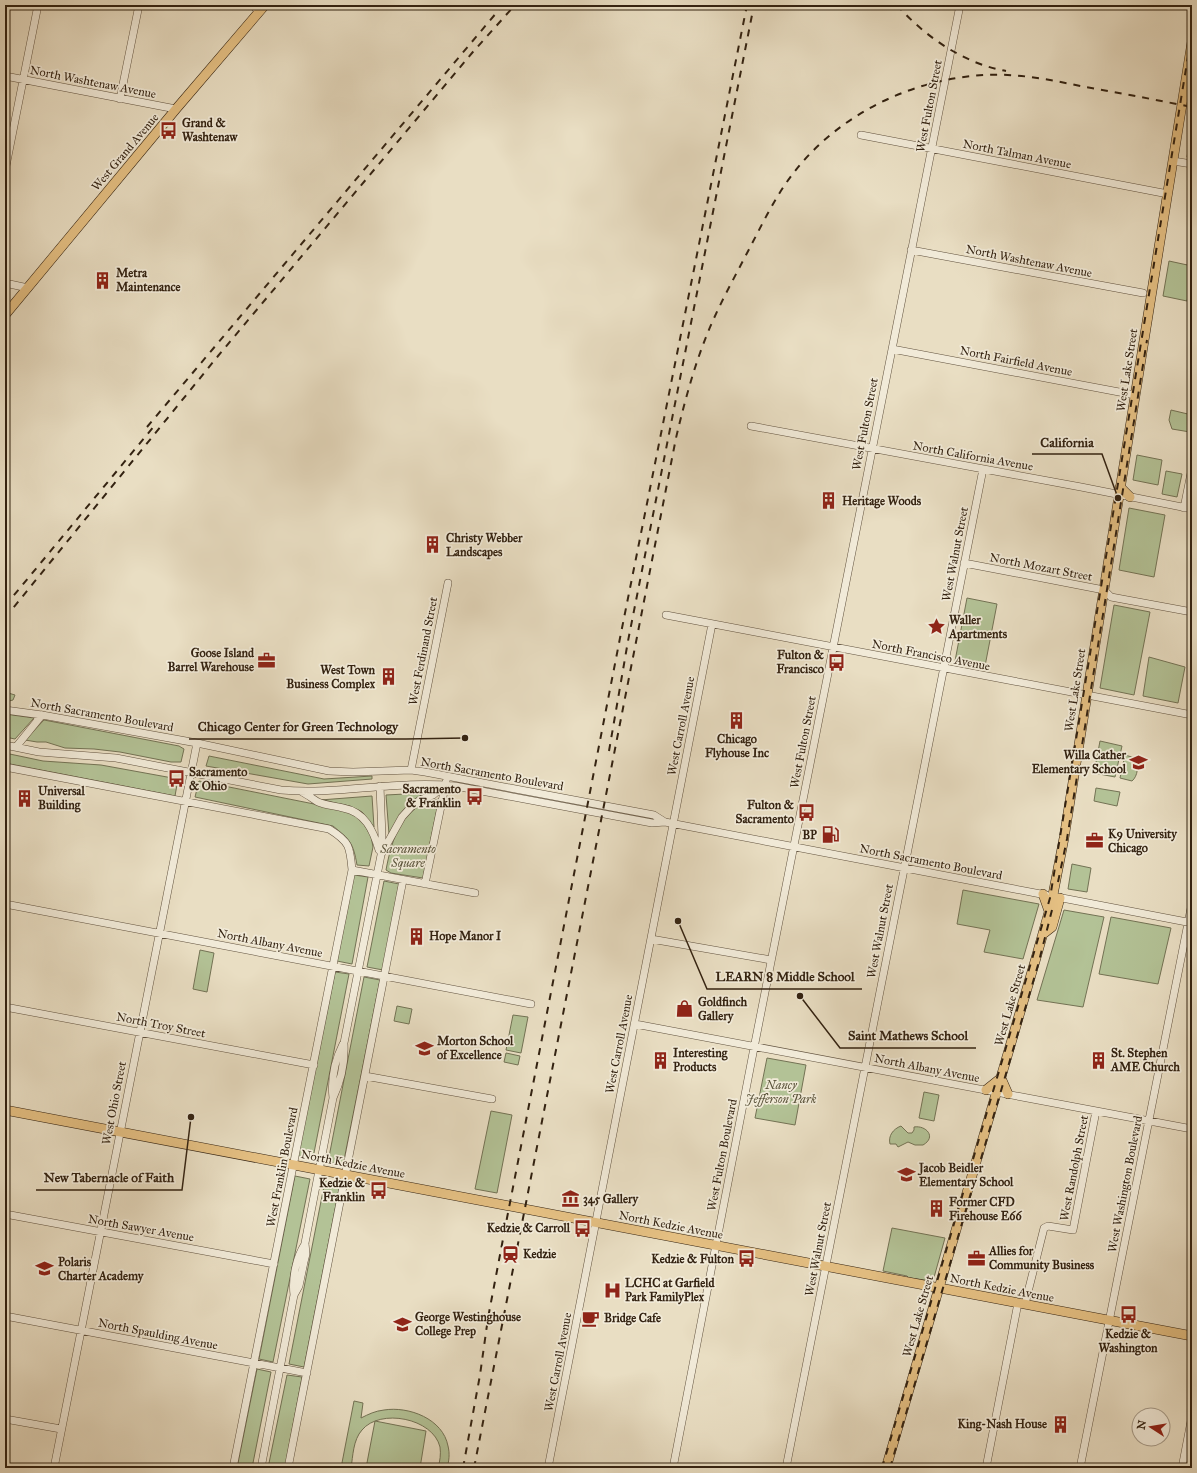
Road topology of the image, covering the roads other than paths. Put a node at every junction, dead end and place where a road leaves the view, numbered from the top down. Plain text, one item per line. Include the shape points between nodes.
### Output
1 (38, 5) edge
2 (139, 5) edge
3 (960, 5) edge
4 (259, 7) edge
5 (1192, 42) edge
6 (5, 76) edge
7 (23, 80) junction
8 (120, 99) junction
9 (176, 109) junction
10 (861, 135) dead end
11 (932, 149) junction
12 (1173, 161) junction
13 (1192, 164) edge
14 (5, 172) edge
15 (1168, 194) junction
16 (911, 250) junction
17 (5, 284) edge
18 (28, 288) junction
19 (1149, 294) junction
20 (5, 315) edge
21 (892, 349) junction
22 (1135, 395) junction
23 (751, 426) dead end
24 (872, 449) junction
25 (1192, 468) edge
26 (983, 469) junction
27 (1122, 494) junction
28 (1184, 508) junction
29 (1192, 509) edge
30 (964, 564) junction
31 (448, 583) dead end
32 (1104, 590) junction
33 (1111, 597) junction
34 (1102, 601) junction
35 (1192, 612) edge
36 (666, 615) dead end
37 (712, 624) junction
38 (833, 647) junction
39 (943, 668) junction
40 (1087, 695) junction
41 (5, 710) edge
42 (42, 715) junction
43 (1192, 716) edge
44 (197, 743) junction
45 (5, 745) edge
46 (16, 747) junction
47 (5, 767) edge
48 (411, 770) junction
49 (191, 772) junction
50 (447, 776) junction
51 (445, 785) junction
52 (380, 786) junction
53 (302, 792) junction
54 (185, 801) junction
55 (665, 822) junction
56 (674, 824) junction
57 (794, 847) junction
58 (381, 855) junction
59 (904, 868) junction
60 (352, 870) junction
61 (377, 875) junction
62 (404, 880) junction
63 (425, 884) junction
64 (475, 893) dead end
65 (1054, 896) junction
66 (1192, 903) edge
67 (5, 904) edge
68 (1190, 922) edge
69 (159, 933) junction
70 (1043, 934) junction
71 (651, 939) junction
72 (771, 960) junction
73 (333, 966) junction
74 (358, 971) junction
75 (384, 976) junction
76 (531, 1004) dead end
77 (5, 1007) edge
78 (635, 1024) junction
79 (140, 1032) junction
80 (754, 1046) junction
81 (314, 1065) junction
82 (864, 1067) junction
83 (365, 1076) junction
84 (1001, 1078) junction
85 (986, 1090) junction
86 (997, 1092) junction
87 (1008, 1094) junction
88 (492, 1100) dead end
89 (5, 1110) edge
90 (1096, 1111) junction
91 (1149, 1121) junction
92 (1192, 1129) edge
93 (120, 1132) junction
94 (294, 1165) junction
95 (319, 1170) junction
96 (345, 1175) junction
97 (5, 1214) edge
98 (596, 1223) junction
99 (100, 1232) junction
100 (715, 1246) junction
101 (274, 1264) junction
102 (826, 1267) junction
103 (939, 1288) junction
104 (1022, 1304) junction
105 (5, 1316) edge
106 (1109, 1321) junction
107 (81, 1330) junction
108 (1192, 1336) edge
109 (254, 1363) junction
110 (280, 1368) junction
111 (306, 1373) junction
112 (1192, 1416) edge
113 (5, 1419) edge
114 (61, 1429) junction
115 (54, 1468) edge
116 (233, 1468) edge
117 (261, 1468) edge
118 (288, 1468) edge
119 (548, 1468) edge
120 (673, 1468) edge
121 (786, 1468) edge
122 (886, 1468) edge
123 (986, 1468) edge
124 (1080, 1468) edge
125 (1182, 1468) edge

1 - 7 street
2 - 8 street
3 - 11 street, West Fulton Street
4 - 9 main road, West Grand Avenue
5 - 12 main road, West Lake Street
6 - 7 street, North Washtenaw Avenue
7 - 8 street, North Washtenaw Avenue
7 - 14 street
8 - 9 street, North Washtenaw Avenue
9 - 18 main road, West Grand Avenue
10 - 11 street, North Talman Avenue
11 - 15 street, North Talman Avenue
11 - 16 street, West Fulton Street
12 - 13 street
12 - 15 main road, West Lake Street
15 - 19 main road, West Lake Street
16 - 19 street, North Washtenaw Avenue
16 - 21 street, West Fulton Street
17 - 18 street
18 - 20 main road, West Grand Avenue
19 - 22 main road, West Lake Street
21 - 22 street, North Fairfield Avenue
21 - 24 street, West Fulton Street
22 - 27 main road, West Lake Street via 1122,475
23 - 24 street, North California Avenue
24 - 26 street, North California Avenue
24 - 38 street, West Fulton Street
25 - 28 street
26 - 27 street, North California Avenue
26 - 30 street, West Walnut Street
27 - 28 street, North California Avenue
27 - 32 main road, West Lake Street
28 - 29 street, North California Avenue
30 - 32 street, North Mozart Street
30 - 39 street, West Walnut Street
31 - 48 street, West Ferdinand Street
32 - 33 street, North Mozart Street
32 - 34 main road, West Lake Street
33 - 34 street
33 - 35 street
34 - 40 main road, West Lake Street
36 - 37 street, North Francisco Avenue
37 - 38 street, North Francisco Avenue
37 - 56 street, West Carroll Avenue
38 - 39 street, North Francisco Avenue
38 - 57 street, West Fulton Street
39 - 40 street, North Francisco Avenue
39 - 59 street, West Walnut Street
40 - 43 street, North Francisco Avenue
40 - 65 main road, West Lake Street
41 - 42 street, North Sacramento Boulevard
42 - 44 street, North Sacramento Boulevard
42 - 46 street
44 - 48 street, North Sacramento Boulevard via 329,771
44 - 49 street, West Ohio Street
45 - 46 street, North Sacramento Boulevard
46 - 49 street, North Sacramento Boulevard via 39,752 116,758
47 - 54 street
48 - 50 street, North Sacramento Boulevard
49 - 53 street, North Sacramento Boulevard
49 - 54 street, West Ohio Street
50 - 51 street
50 - 55 street, North Sacramento Boulevard via 654,815
51 - 52 street, North Sacramento Boulevard
51 - 55 street, North Sacramento Boulevard via 652,823
51 - 58 street via 433,795 410,807
51 - 63 street
52 - 53 street, North Sacramento Boulevard
52 - 58 street
53 - 58 street via 319,802 360,814 372,831
54 - 60 street via 329,829 340,835 347,843 351,852
54 - 69 street, West Ohio Street
55 - 56 street, North Sacramento Boulevard
56 - 57 street, North Sacramento Boulevard
56 - 71 street, West Carroll Avenue
57 - 59 street, North Sacramento Boulevard
57 - 72 street, West Fulton Boulevard
58 - 61 street
59 - 65 street, North Sacramento Boulevard
59 - 82 street, West Walnut Street
60 - 61 street
60 - 73 street, West Franklin Boulevard
61 - 62 street
61 - 74 street
62 - 63 street
62 - 75 street
63 - 64 street
65 - 68 street, North Sacramento Boulevard
65 - 70 main road, West Lake Street
65 - 70 main road via 1052,928
66 - 68 street, West Washington Boulevard
67 - 69 street, North Albany Avenue
68 - 91 street, West Washington Boulevard
69 - 73 street, North Albany Avenue
69 - 79 street, West Ohio Street
70 - 84 main road, West Lake Street
71 - 72 street
71 - 78 street, West Carroll Avenue
72 - 80 street, West Fulton Boulevard
73 - 74 street, North Albany Avenue
73 - 81 street, West Franklin Boulevard
74 - 75 street, North Albany Avenue
74 - 95 street via 344,1043 338,1054 332,1087 333,1098
75 - 76 street, North Albany Avenue
75 - 83 street
77 - 79 street, North Troy Street
78 - 80 street, North Albany Avenue
78 - 98 street, West Carroll Avenue
79 - 81 street, North Troy Street
79 - 93 street, West Ohio Street
80 - 82 street, North Albany Avenue
80 - 100 street, West Fulton Boulevard
81 - 94 street, West Franklin Boulevard
82 - 85 street, North Albany Avenue
82 - 102 street, West Walnut Street
83 - 88 street
83 - 96 street
84 - 85 main road
84 - 86 main road, West Lake Street
84 - 87 main road
85 - 86 street, North Albany Avenue
86 - 87 street, North Albany Avenue
86 - 103 main road, West Lake Street
87 - 90 street, North Albany Avenue
89 - 93 main road, North Kedzie Avenue
90 - 91 street, North Albany Avenue
90 - 104 street, West Randolph Street via 1073,1230 1048,1226 1044,1228
91 - 92 street, North Albany Avenue
91 - 106 street, West Washington Boulevard
93 - 94 main road, North Kedzie Avenue
93 - 99 street, West Ohio Street
94 - 95 main road, North Kedzie Avenue
94 - 101 street, West Franklin Boulevard
95 - 96 main road, North Kedzie Avenue
95 - 110 street via 305,1243 299,1252 293,1285 294,1295
96 - 98 main road, North Kedzie Avenue
96 - 111 street
97 - 99 street, North Sawyer Avenue
98 - 100 main road, North Kedzie Avenue
98 - 119 street, West Carroll Avenue
99 - 101 street, North Sawyer Avenue
99 - 107 street, West Ohio Street
100 - 102 main road, North Kedzie Avenue
100 - 120 street, West Fulton Boulevard
101 - 109 street, West Franklin Boulevard
102 - 103 main road, North Kedzie Avenue
102 - 121 street, West Walnut Street
103 - 104 main road, North Kedzie Avenue
103 - 122 main road, West Lake Street
104 - 106 main road, North Kedzie Avenue
104 - 123 street
105 - 107 street, North Spaulding Avenue
106 - 108 main road, North Kedzie Avenue
106 - 124 street, West Washington Boulevard
107 - 109 street, North Spaulding Avenue
107 - 114 street, West Ohio Street
109 - 110 street, North Spaulding Avenue
109 - 116 street, West Franklin Boulevard
110 - 111 street, North Spaulding Avenue
110 - 117 street
111 - 118 street
112 - 125 street
113 - 114 street
114 - 115 street, West Ohio Street

